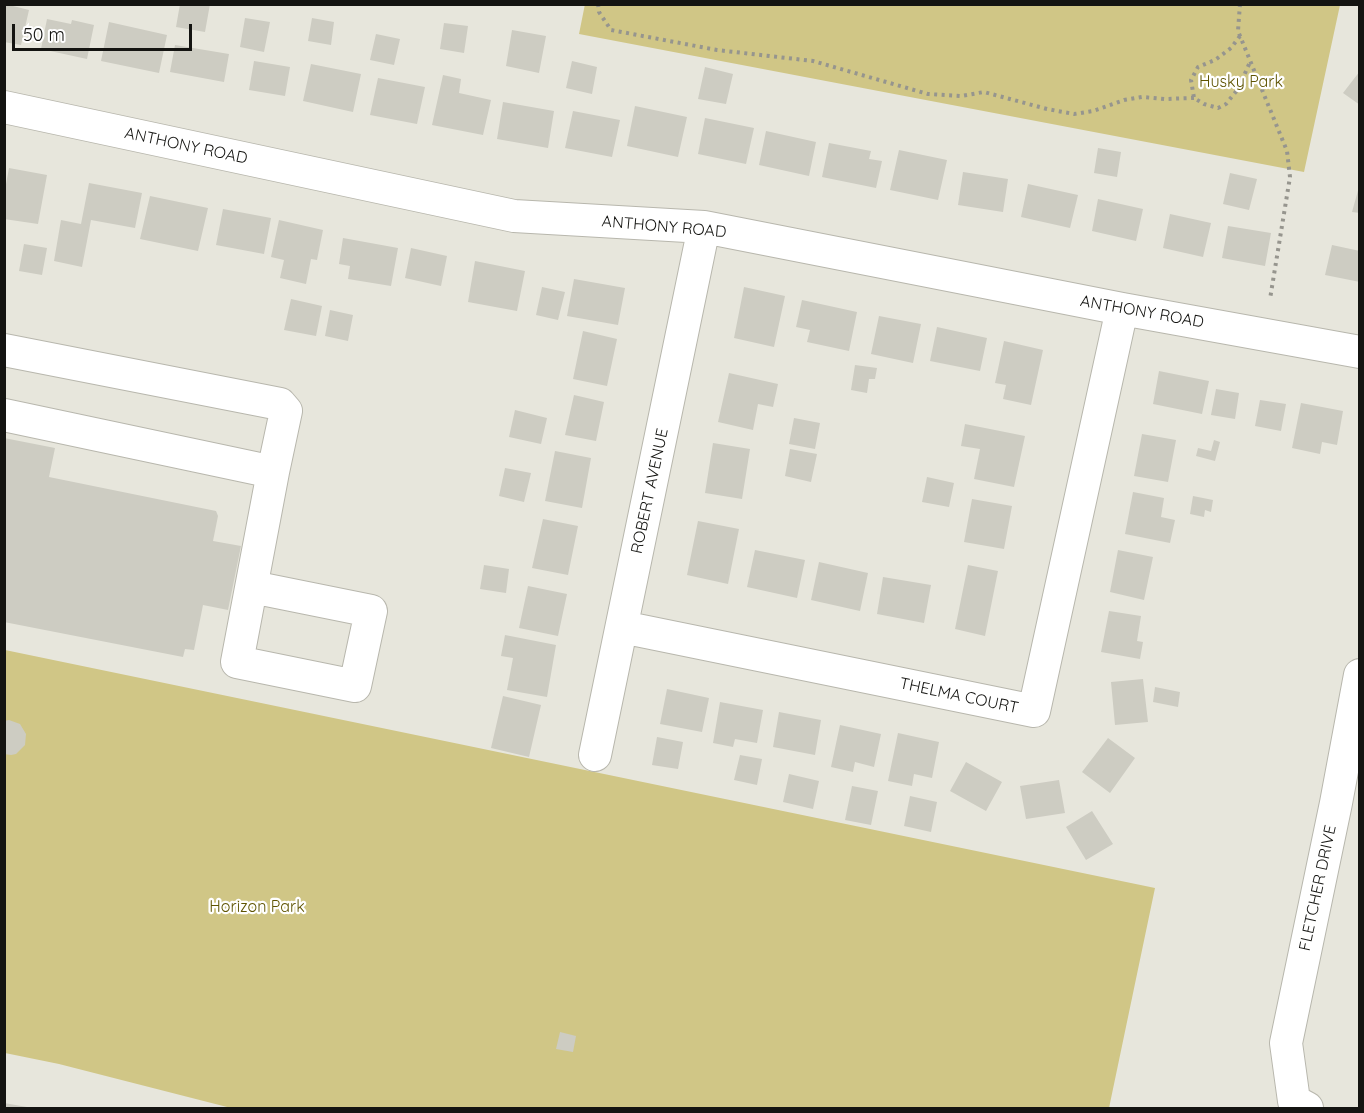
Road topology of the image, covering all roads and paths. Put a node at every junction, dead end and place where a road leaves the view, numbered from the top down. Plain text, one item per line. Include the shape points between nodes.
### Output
1 (598, 4) edge
2 (1240, 4) edge
3 (1240, 36) junction
4 (1250, 61) junction
5 (1194, 98) junction
6 (4, 107) edge
7 (704, 227) junction
8 (1270, 299) dead end
9 (1122, 309) junction
10 (4, 350) edge
11 (1359, 352) edge
12 (4, 415) edge
13 (273, 472) junction
14 (252, 587) junction
15 (622, 627) junction
16 (1359, 675) edge
17 (595, 755) dead end
18 (1348, 805) edge
19 (1300, 1105) edge

1 - 5 path via 611,30 717,50 813,61 928,94 961,96 984,92 1074,114 1142,97
2 - 3 path
3 - 4 path
3 - 5 path via 1215,60 1198,67 1191,80
4 - 5 path via 1238,89 1226,104 1218,108
4 - 8 path via 1287,150 1290,177
6 - 7 street, ANTHONY ROAD via 514,216
7 - 9 street, ANTHONY ROAD
7 - 15 street, ROBERT AVENUE
9 - 11 street, ANTHONY ROAD
9 - 15 street, THELMA COURT via 1034,711
10 - 13 street via 280,404 286,411
12 - 13 street
13 - 14 street
14 - 14 street via 237,662 355,686 371,612
15 - 17 street, ROBERT AVENUE
16 - 18 street, FLETCHER DRIVE
18 - 19 street, FLETCHER DRIVE via 1286,1043

